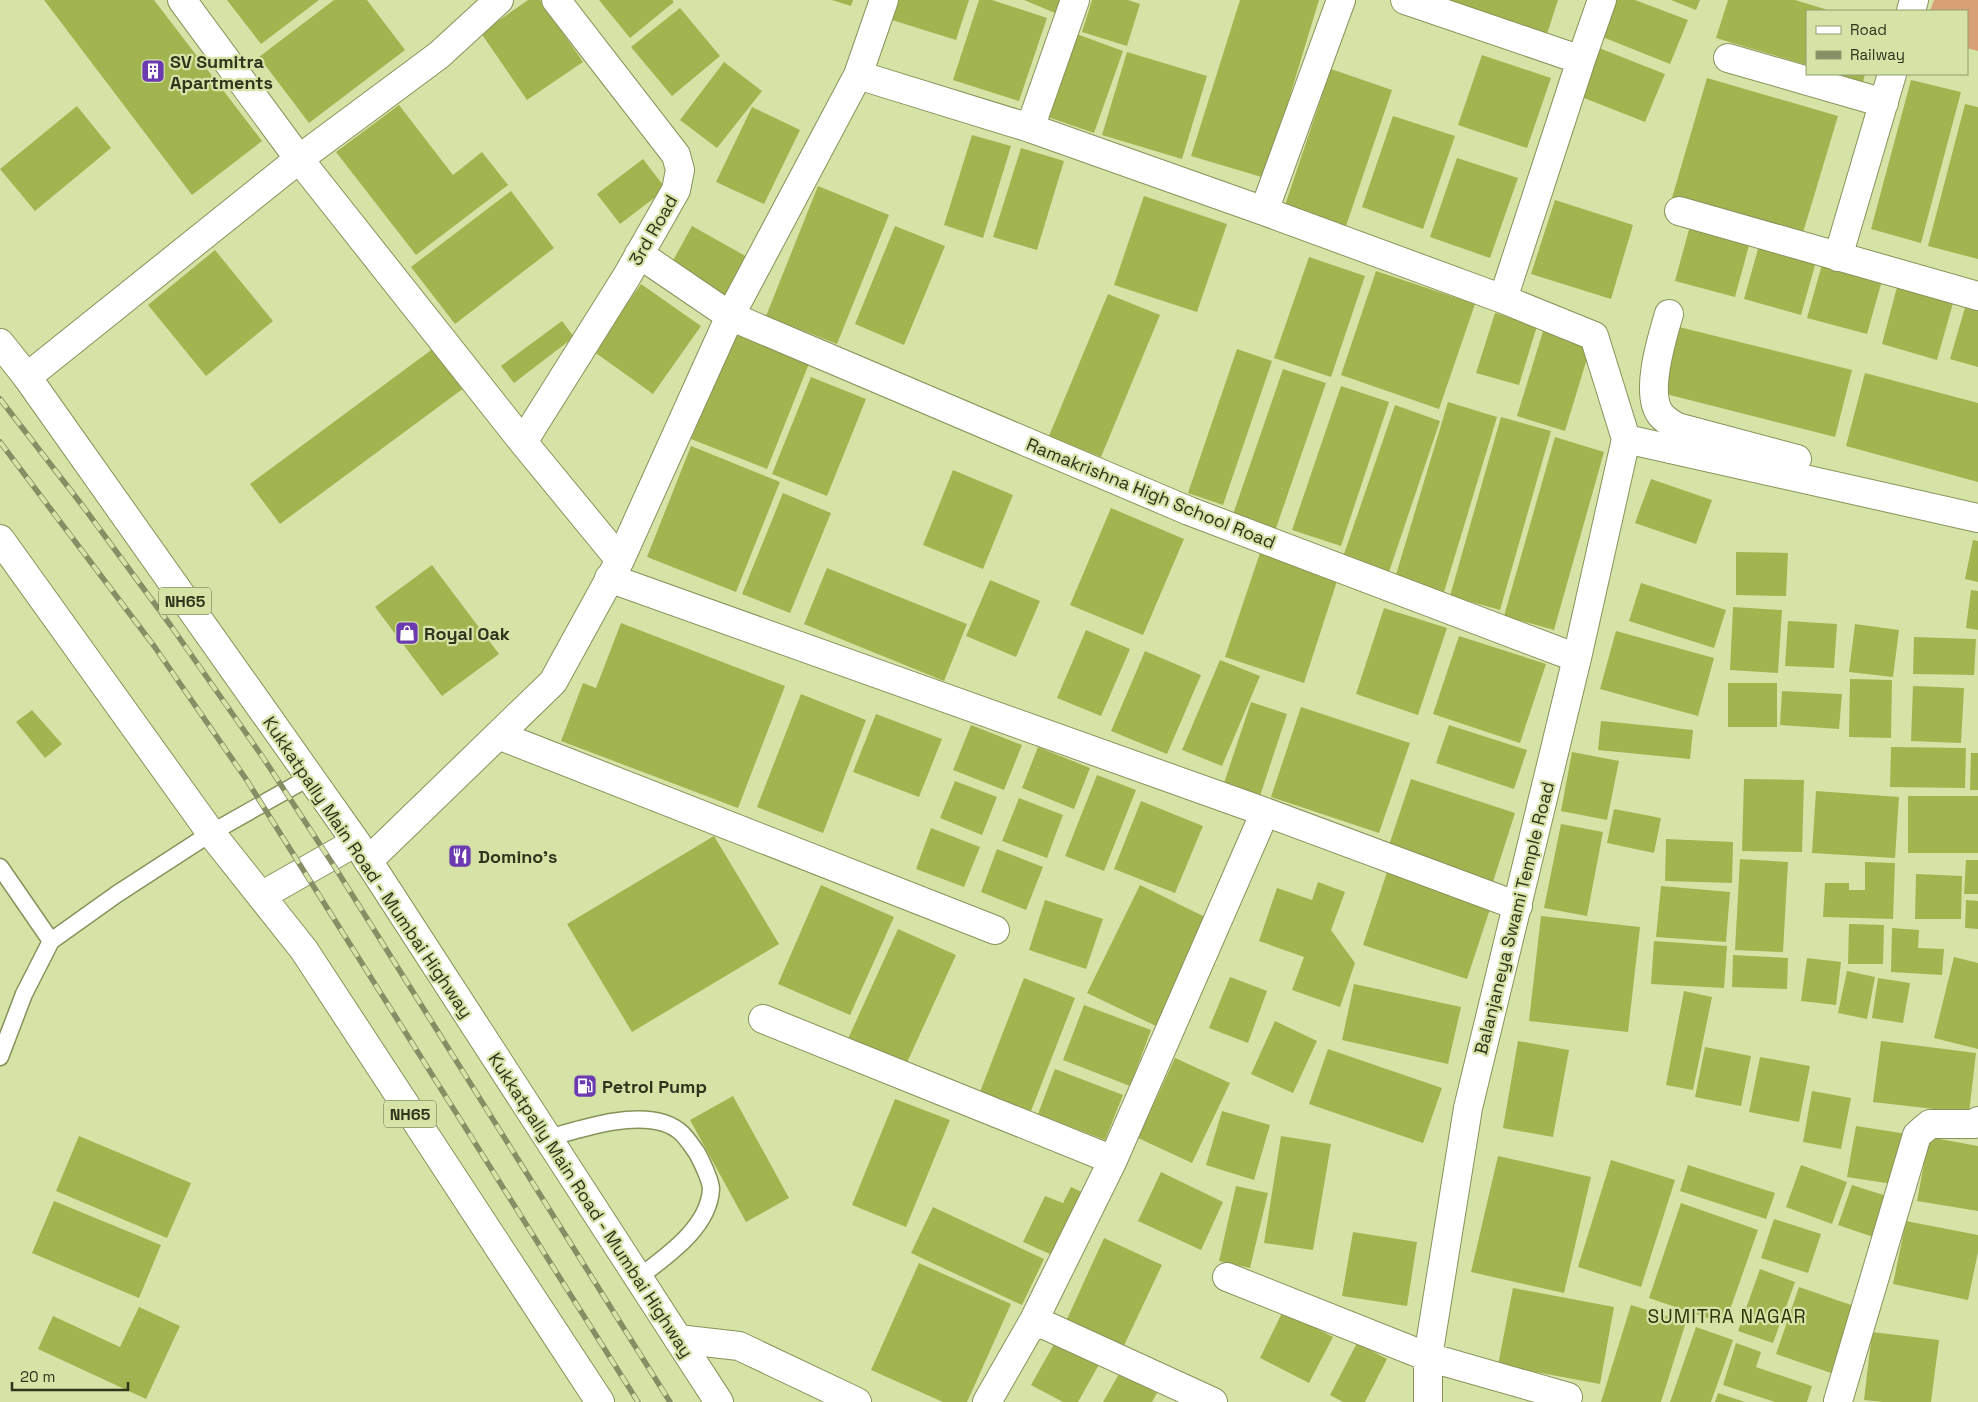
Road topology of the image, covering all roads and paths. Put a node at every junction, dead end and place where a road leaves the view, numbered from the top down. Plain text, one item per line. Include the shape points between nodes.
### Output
1 (182, 0) edge
2 (499, 0) edge
3 (556, 0) edge
4 (884, 0) edge
5 (1075, 0) edge
6 (1341, 0) edge
7 (1405, 0) edge
8 (1602, 0) edge
9 (1728, 58) dead end
10 (1581, 60) junction
11 (858, 75) junction
12 (1892, 75) edge
13 (1884, 103) junction
14 (1030, 128) junction
15 (299, 159) junction
16 (1264, 211) junction
17 (1679, 211) dead end
18 (639, 254) junction
19 (1838, 257) junction
20 (1978, 296) edge
21 (1503, 299) junction
22 (1669, 314) dead end
23 (730, 316) junction
24 (0, 343) edge
25 (27, 377) junction
26 (1626, 439) junction
27 (523, 442) junction
28 (1978, 504) edge
29 (1978, 518) edge
30 (0, 539) edge
31 (615, 569) junction
32 (1577, 658) junction
33 (498, 735) junction
34 (310, 777) junction
35 (1265, 812) junction
36 (211, 833) junction
37 (362, 852) junction
38 (0, 867) edge
39 (261, 896) junction
40 (1518, 906) junction
41 (995, 930) dead end
42 (51, 941) junction
43 (763, 1019) dead end
44 (0, 1057) edge
45 (1978, 1121) edge
46 (548, 1138) junction
47 (1113, 1160) junction
48 (1226, 1277) dead end
49 (638, 1278) junction
50 (1034, 1320) junction
51 (678, 1339) junction
52 (1428, 1357) junction
53 (1568, 1397) dead end
54 (600, 1402) edge
55 (719, 1402) edge
56 (857, 1402) edge
57 (987, 1402) edge
58 (1213, 1402) edge
59 (1428, 1402) edge
60 (1839, 1402) edge

1 - 15 main road
2 - 15 main road via 439,55
3 - 18 main road, 3rd Road via 676,155 680,170 676,190
4 - 11 main road
5 - 14 main road
6 - 16 main road
7 - 10 main road
8 - 10 main road
9 - 13 main road
10 - 21 main road
11 - 14 main road
11 - 23 main road
12 - 13 main road
13 - 19 main road
14 - 16 main road
15 - 25 main road
15 - 27 main road
16 - 21 main road
17 - 19 main road
18 - 23 main road, Ramakrishna High School Road
18 - 27 main road, 3rd Road
19 - 20 main road
21 - 26 main road via 1594,336
22 - 28 main road via 1658,349 1653,393 1661,415 1677,427
23 - 31 main road
23 - 32 main road, Ramakrishna High School Road via 1189,511
24 - 25 main road, Kukkatpally Main Road - Mumbai Highway / NH65
25 - 34 main road, Kukkatpally Main Road - Mumbai Highway / NH65
26 - 29 main road
26 - 32 main road, Balanjaneya Swami Temple Road
27 - 31 main road
30 - 36 main road, NH65
31 - 33 main road via 553,682
31 - 35 main road
32 - 40 main road, Balanjaneya Swami Temple Road
33 - 37 main road
33 - 41 main road
34 - 36 lane
34 - 37 main road, Kukkatpally Main Road - Mumbai Highway / NH65
35 - 40 main road
35 - 47 main road
36 - 39 main road, NH65
36 - 42 lane
37 - 39 main road
37 - 46 main road, Kukkatpally Main Road - Mumbai Highway / NH65
38 - 42 lane
39 - 54 main road, NH65 via 304,950
40 - 52 main road, Balanjaneya Swami Temple Road via 1468,1108
42 - 44 lane via 24,994
43 - 47 main road
45 - 60 main road via 1974,1124 1930,1124 1917,1135
46 - 49 main road, Kukkatpally Main Road - Mumbai Highway / NH65
46 - 49 lane via 598,1124 630,1120 663,1123 682,1132 701,1159 711,1187 705,1212 681,1245
47 - 50 main road
48 - 52 main road
49 - 51 main road, Kukkatpally Main Road - Mumbai Highway / NH65
50 - 57 main road
50 - 58 main road
51 - 55 main road, Kukkatpally Main Road - Mumbai Highway / NH65
51 - 56 main road via 740,1346
52 - 53 main road
52 - 59 main road, Balanjaneya Swami Temple Road

